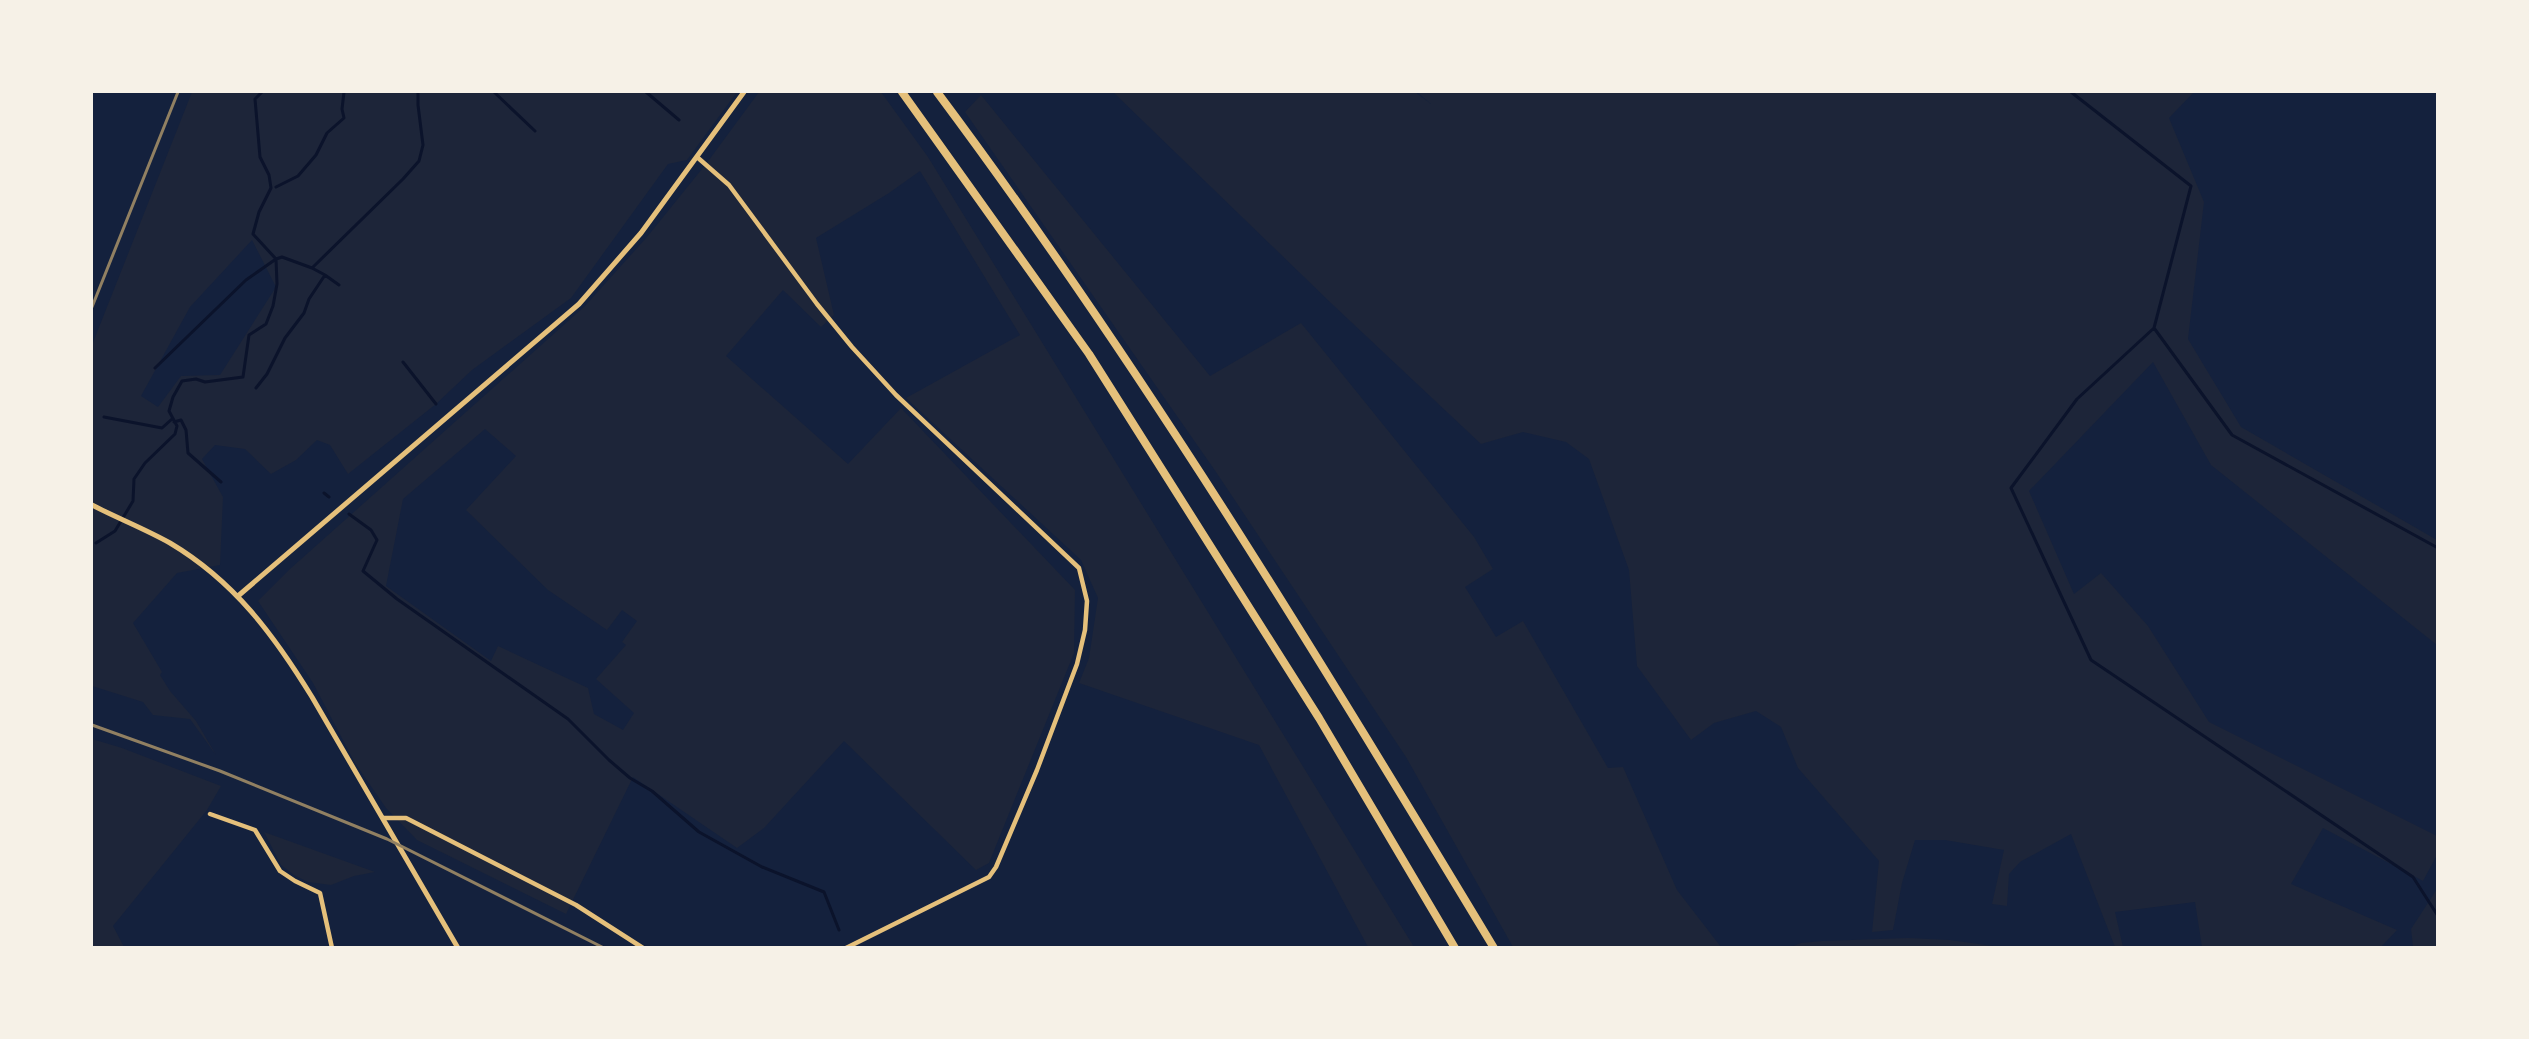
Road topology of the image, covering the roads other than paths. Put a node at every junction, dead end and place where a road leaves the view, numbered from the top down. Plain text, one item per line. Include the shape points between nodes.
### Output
1 (744, 92) edge
2 (902, 92) edge
3 (937, 92) edge
4 (697, 156) junction
5 (92, 505) edge
6 (238, 596) junction
7 (210, 814) dead end
8 (383, 818) junction
9 (332, 948) edge
10 (458, 948) edge
11 (643, 948) edge
12 (846, 948) edge
13 (1455, 948) edge
14 (1494, 948) edge

1 - 4 street
2 - 13 highway via 1089,354 1319,718
3 - 14 highway via 1176,435
4 - 6 street via 641,232 579,304
4 - 12 street via 729,185 817,304 888,387 1079,568 1087,601 1077,664 996,867 989,877
5 - 6 street via 172,544
6 - 8 street via 287,656
7 - 9 street via 255,830 280,871 320,893
8 - 10 street
8 - 11 street via 394,816 412,822 576,905

